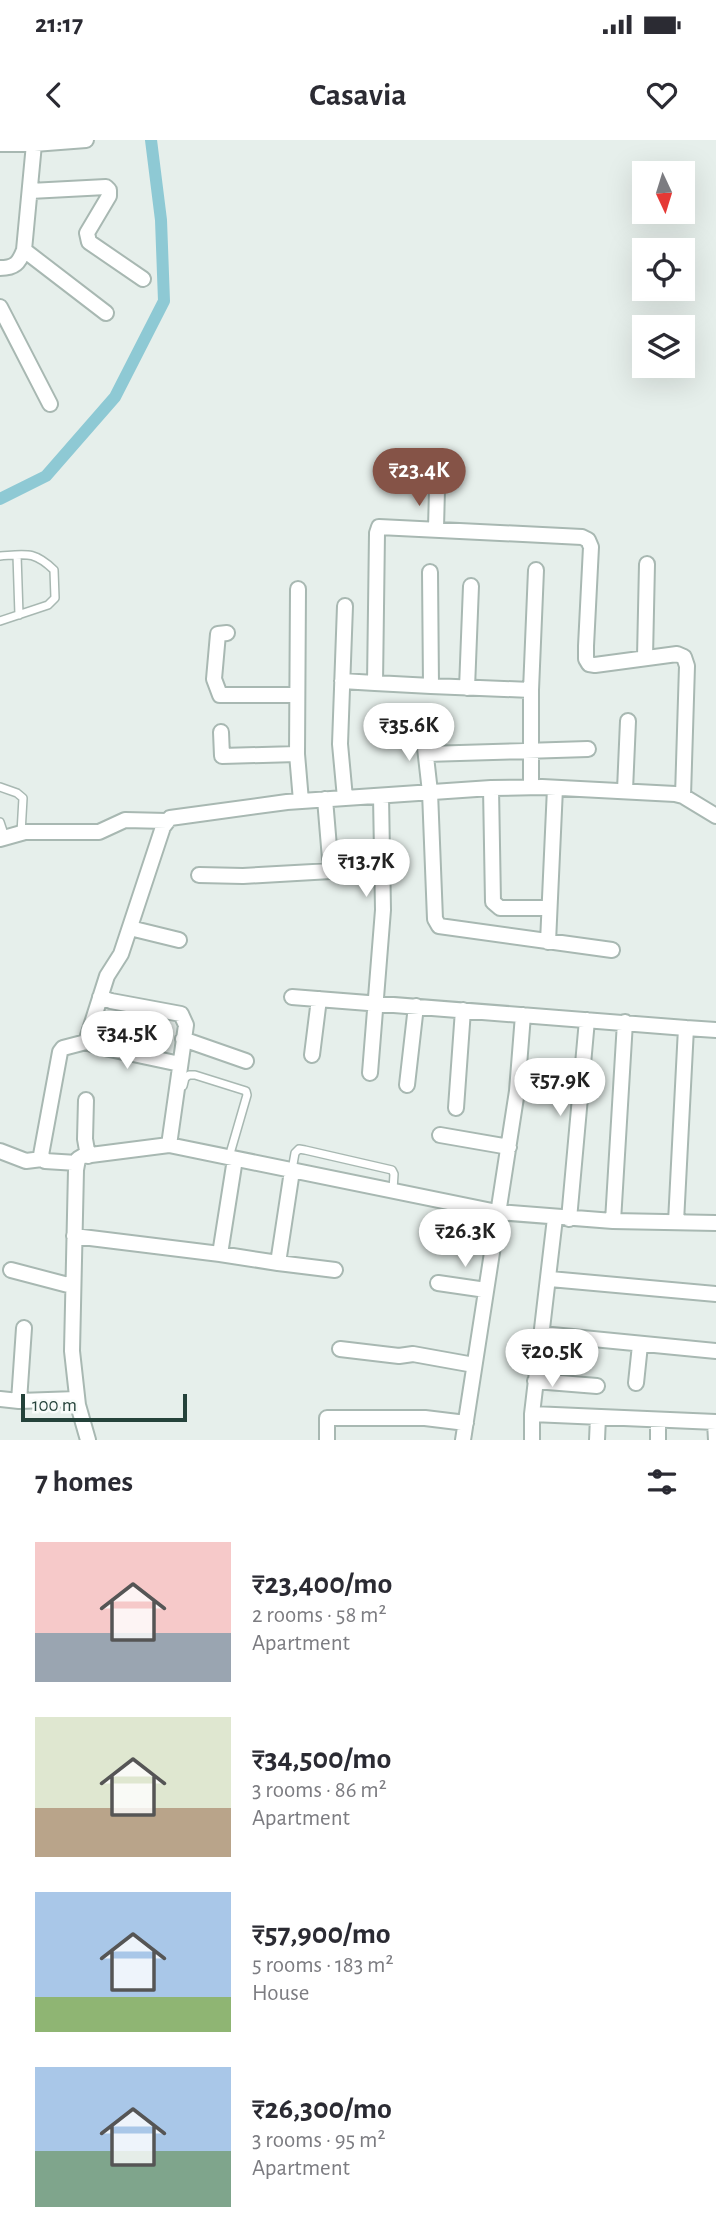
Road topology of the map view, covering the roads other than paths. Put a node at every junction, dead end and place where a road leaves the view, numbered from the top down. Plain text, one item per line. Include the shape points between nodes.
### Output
1 (86, 140) edge
2 (34, 142) edge
3 (0, 144) edge
4 (30, 191) junction
5 (24, 250) junction
6 (0, 268) edge
7 (143, 279) dead end
8 (0, 307) edge
9 (106, 313) dead end
10 (50, 404) dead end
11 (437, 489) dead end
12 (436, 528) junction
13 (17, 555) junction
14 (0, 556) edge
15 (647, 564) dead end
16 (536, 570) dead end
17 (430, 572) dead end
18 (471, 586) dead end
19 (298, 590) dead end
20 (345, 606) dead end
21 (19, 615) junction
22 (0, 621) edge
23 (227, 633) dead end
24 (645, 657) junction
25 (342, 681) junction
26 (375, 683) junction
27 (431, 686) junction
28 (467, 688) junction
29 (531, 690) junction
30 (297, 695) junction
31 (628, 721) dead end
32 (423, 730) dead end
33 (221, 732) dead end
34 (588, 749) dead end
35 (530, 750) junction
36 (296, 754) junction
37 (426, 754) junction
38 (0, 787) edge
39 (531, 787) junction
40 (491, 788) junction
41 (555, 788) junction
42 (625, 790) junction
43 (430, 792) junction
44 (381, 796) junction
45 (683, 796) junction
46 (345, 798) junction
47 (325, 799) junction
48 (301, 801) junction
49 (716, 816) edge
50 (167, 821) junction
51 (0, 822) edge
52 (20, 833) junction
53 (2, 838) edge
54 (200, 875) dead end
55 (549, 908) junction
56 (130, 928) junction
57 (179, 940) dead end
58 (548, 942) junction
59 (612, 950) dead end
60 (100, 997) junction
61 (292, 997) dead end
62 (319, 999) junction
63 (375, 1003) junction
64 (416, 1006) junction
65 (463, 1010) junction
66 (523, 1015) junction
67 (587, 1020) junction
68 (625, 1022) junction
69 (686, 1028) junction
70 (716, 1030) edge
71 (183, 1039) junction
72 (86, 1042) junction
73 (312, 1055) dead end
74 (246, 1062) dead end
75 (180, 1065) junction
76 (370, 1073) dead end
77 (407, 1086) dead end
78 (86, 1100) dead end
79 (456, 1108) dead end
80 (440, 1135) dead end
81 (171, 1145) junction
82 (509, 1147) junction
83 (0, 1151) edge
84 (232, 1158) junction
85 (42, 1159) junction
86 (82, 1159) junction
87 (292, 1171) junction
88 (393, 1191) junction
89 (497, 1212) junction
90 (562, 1218) junction
91 (612, 1221) junction
92 (676, 1222) junction
93 (716, 1223) edge
94 (74, 1236) junction
95 (220, 1254) junction
96 (278, 1263) junction
97 (11, 1270) dead end
98 (335, 1270) dead end
99 (550, 1279) junction
100 (438, 1283) dead end
101 (72, 1286) junction
102 (486, 1290) junction
103 (716, 1294) edge
104 (24, 1328) dead end
105 (542, 1334) junction
106 (640, 1345) junction
107 (340, 1349) dead end
108 (716, 1351) edge
109 (474, 1365) junction
110 (535, 1381) junction
111 (636, 1383) dead end
112 (597, 1386) dead end
113 (0, 1399) edge
114 (77, 1399) junction
115 (19, 1401) junction
116 (532, 1414) junction
117 (598, 1417) junction
118 (658, 1420) junction
119 (716, 1422) edge
120 (466, 1423) junction
121 (88, 1440) edge
122 (327, 1440) edge
123 (463, 1440) edge
124 (532, 1440) edge
125 (597, 1440) edge
126 (658, 1440) edge
127 (716, 1440) edge

1 - 2 street
2 - 3 street
2 - 4 street
4 - 5 street
4 - 7 street via 106,187 109,196 87,233 89,242
5 - 6 street via 19,263
5 - 9 street
8 - 10 street
11 - 12 street
12 - 24 street via 588,540 586,659 595,665
12 - 26 street via 379,527
13 - 14 lane
13 - 21 lane
13 - 21 lane via 39,556 54,570 55,584 55,598 48,605
15 - 24 street
16 - 29 street
17 - 27 street
18 - 28 street
19 - 30 street
20 - 25 street
21 - 22 lane
23 - 30 street via 218,634 214,679 220,695
24 - 45 street via 677,654 687,666
25 - 26 street
25 - 46 street via 340,744
26 - 27 street
27 - 28 street
28 - 29 street
29 - 35 street
30 - 36 street
31 - 42 street
32 - 37 street
33 - 36 street via 222,756
34 - 35 street
35 - 37 street
35 - 39 street
36 - 48 street
37 - 43 street
38 - 52 lane via 23,798
39 - 40 street
39 - 41 street
40 - 43 street
40 - 55 street via 493,902 500,908
41 - 42 street
41 - 55 street
42 - 45 street
43 - 44 street
43 - 58 street via 435,919 439,926
44 - 46 street
44 - 63 street via 383,910
45 - 49 street
46 - 47 street
47 - 48 street
47 - 54 street via 331,871
48 - 50 street
50 - 52 street via 125,820 99,832
50 - 56 street
51 - 53 lane
52 - 53 street
55 - 58 street
56 - 57 street
56 - 60 street
58 - 59 street
60 - 71 street via 181,1014 186,1025
60 - 72 street
61 - 62 street
62 - 63 street
62 - 73 street
63 - 64 street
63 - 76 street
64 - 65 street
64 - 77 street
65 - 66 street
65 - 79 street
66 - 67 street
66 - 82 street
67 - 68 street
67 - 90 street
68 - 69 street
68 - 91 street
69 - 70 street
69 - 92 street
71 - 74 street
71 - 75 street
72 - 75 street
72 - 85 street via 60,1052
75 - 81 street
78 - 86 street
80 - 82 street
81 - 84 street
81 - 84 lane via 185,1078 195,1075 246,1091
81 - 86 street
82 - 89 street
83 - 85 street via 26,1161
84 - 87 street
84 - 95 street
85 - 86 street
86 - 94 street
87 - 88 street
87 - 88 lane via 295,1153 305,1150 392,1170
87 - 96 street
88 - 89 street
89 - 90 street
89 - 102 street
90 - 91 street
90 - 99 street
91 - 92 street
92 - 93 street
94 - 95 street
94 - 101 street
95 - 96 street
96 - 98 street
97 - 101 street
99 - 103 street
99 - 105 street
100 - 102 street
101 - 114 street
102 - 109 street
104 - 115 street
105 - 106 street
105 - 110 street
106 - 108 street
106 - 111 street
107 - 109 street via 413,1354
109 - 120 street
110 - 112 street
110 - 116 street
113 - 115 street
114 - 115 street
114 - 121 street
116 - 117 street
116 - 124 street
117 - 118 street
117 - 125 street
118 - 119 street
118 - 126 street
119 - 127 street
120 - 122 street via 425,1418 327,1418
120 - 123 street

